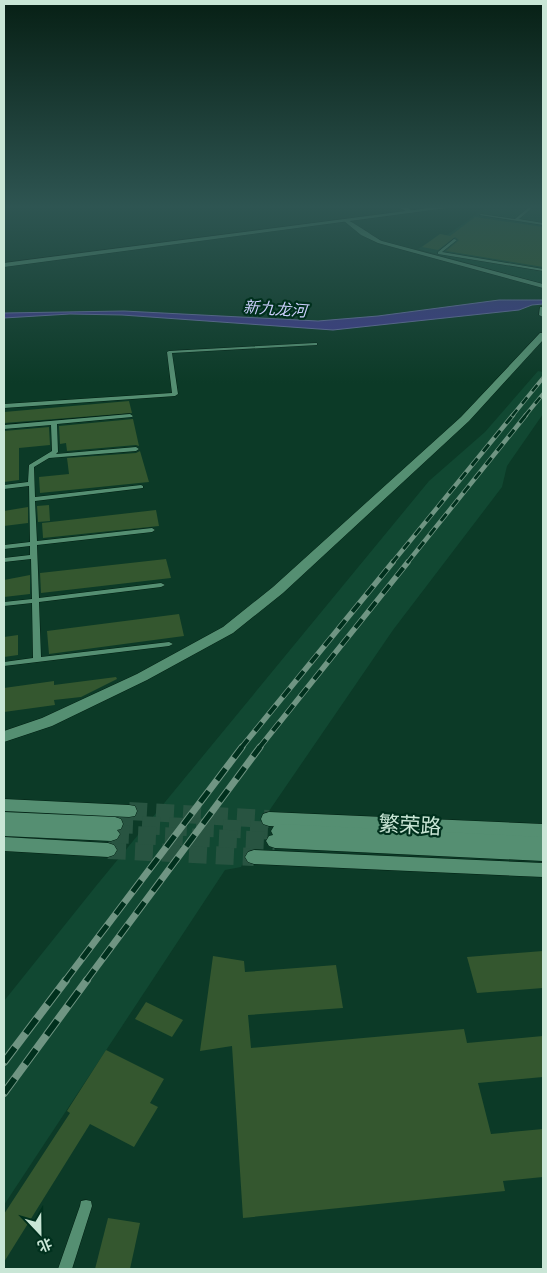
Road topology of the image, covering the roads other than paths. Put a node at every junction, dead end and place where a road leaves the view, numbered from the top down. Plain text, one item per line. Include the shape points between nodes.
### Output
1 (463, 264) edge
2 (508, 264) edge
3 (543, 270) edge
4 (543, 286) edge
5 (543, 310) edge
6 (543, 315) edge
7 (543, 335) edge
8 (315, 344) dead end
9 (4, 406) edge
10 (130, 416) dead end
11 (54, 422) junction
12 (4, 427) edge
13 (136, 449) dead end
14 (48, 456) junction
15 (31, 484) junction
16 (4, 487) edge
17 (141, 487) dead end
18 (32, 499) junction
19 (152, 530) dead end
20 (33, 544) junction
21 (4, 547) edge
22 (34, 557) junction
23 (4, 560) edge
24 (161, 585) dead end
25 (35, 601) junction
26 (4, 604) edge
27 (169, 644) dead end
28 (37, 660) junction
29 (4, 664) edge
30 (4, 737) edge
31 (4, 805) edge
32 (129, 811) tunnel mouth
33 (4, 819) edge
34 (4, 828) edge
35 (275, 831) junction
36 (543, 831) edge
37 (112, 836) junction
38 (4, 844) edge
39 (543, 844) edge
40 (543, 854) edge
41 (254, 857) tunnel mouth
42 (543, 870) edge
43 (86, 1206) dead end
44 (65, 1269) edge

1 - 4 street
2 - 3 lane
5 - 6 street
7 - 30 street via 465,419 278,590 228,630 108,694 47,722
8 - 9 lane via 169,352 175,394
10 - 11 lane
11 - 12 lane
11 - 14 lane via 55,452
13 - 14 lane
14 - 15 lane via 31,466
15 - 16 lane
15 - 18 lane
17 - 18 lane
18 - 20 lane
19 - 20 lane
20 - 21 lane
20 - 22 lane
22 - 23 lane
22 - 25 lane
24 - 25 lane
25 - 26 lane
25 - 28 lane
27 - 28 lane
28 - 29 lane
31 - 32 street
33 - 37 street
34 - 37 street
35 - 36 street
35 - 39 street, 繁荣路
35 - 40 street, 繁荣路
37 - 38 street
41 - 42 street
43 - 44 lane

